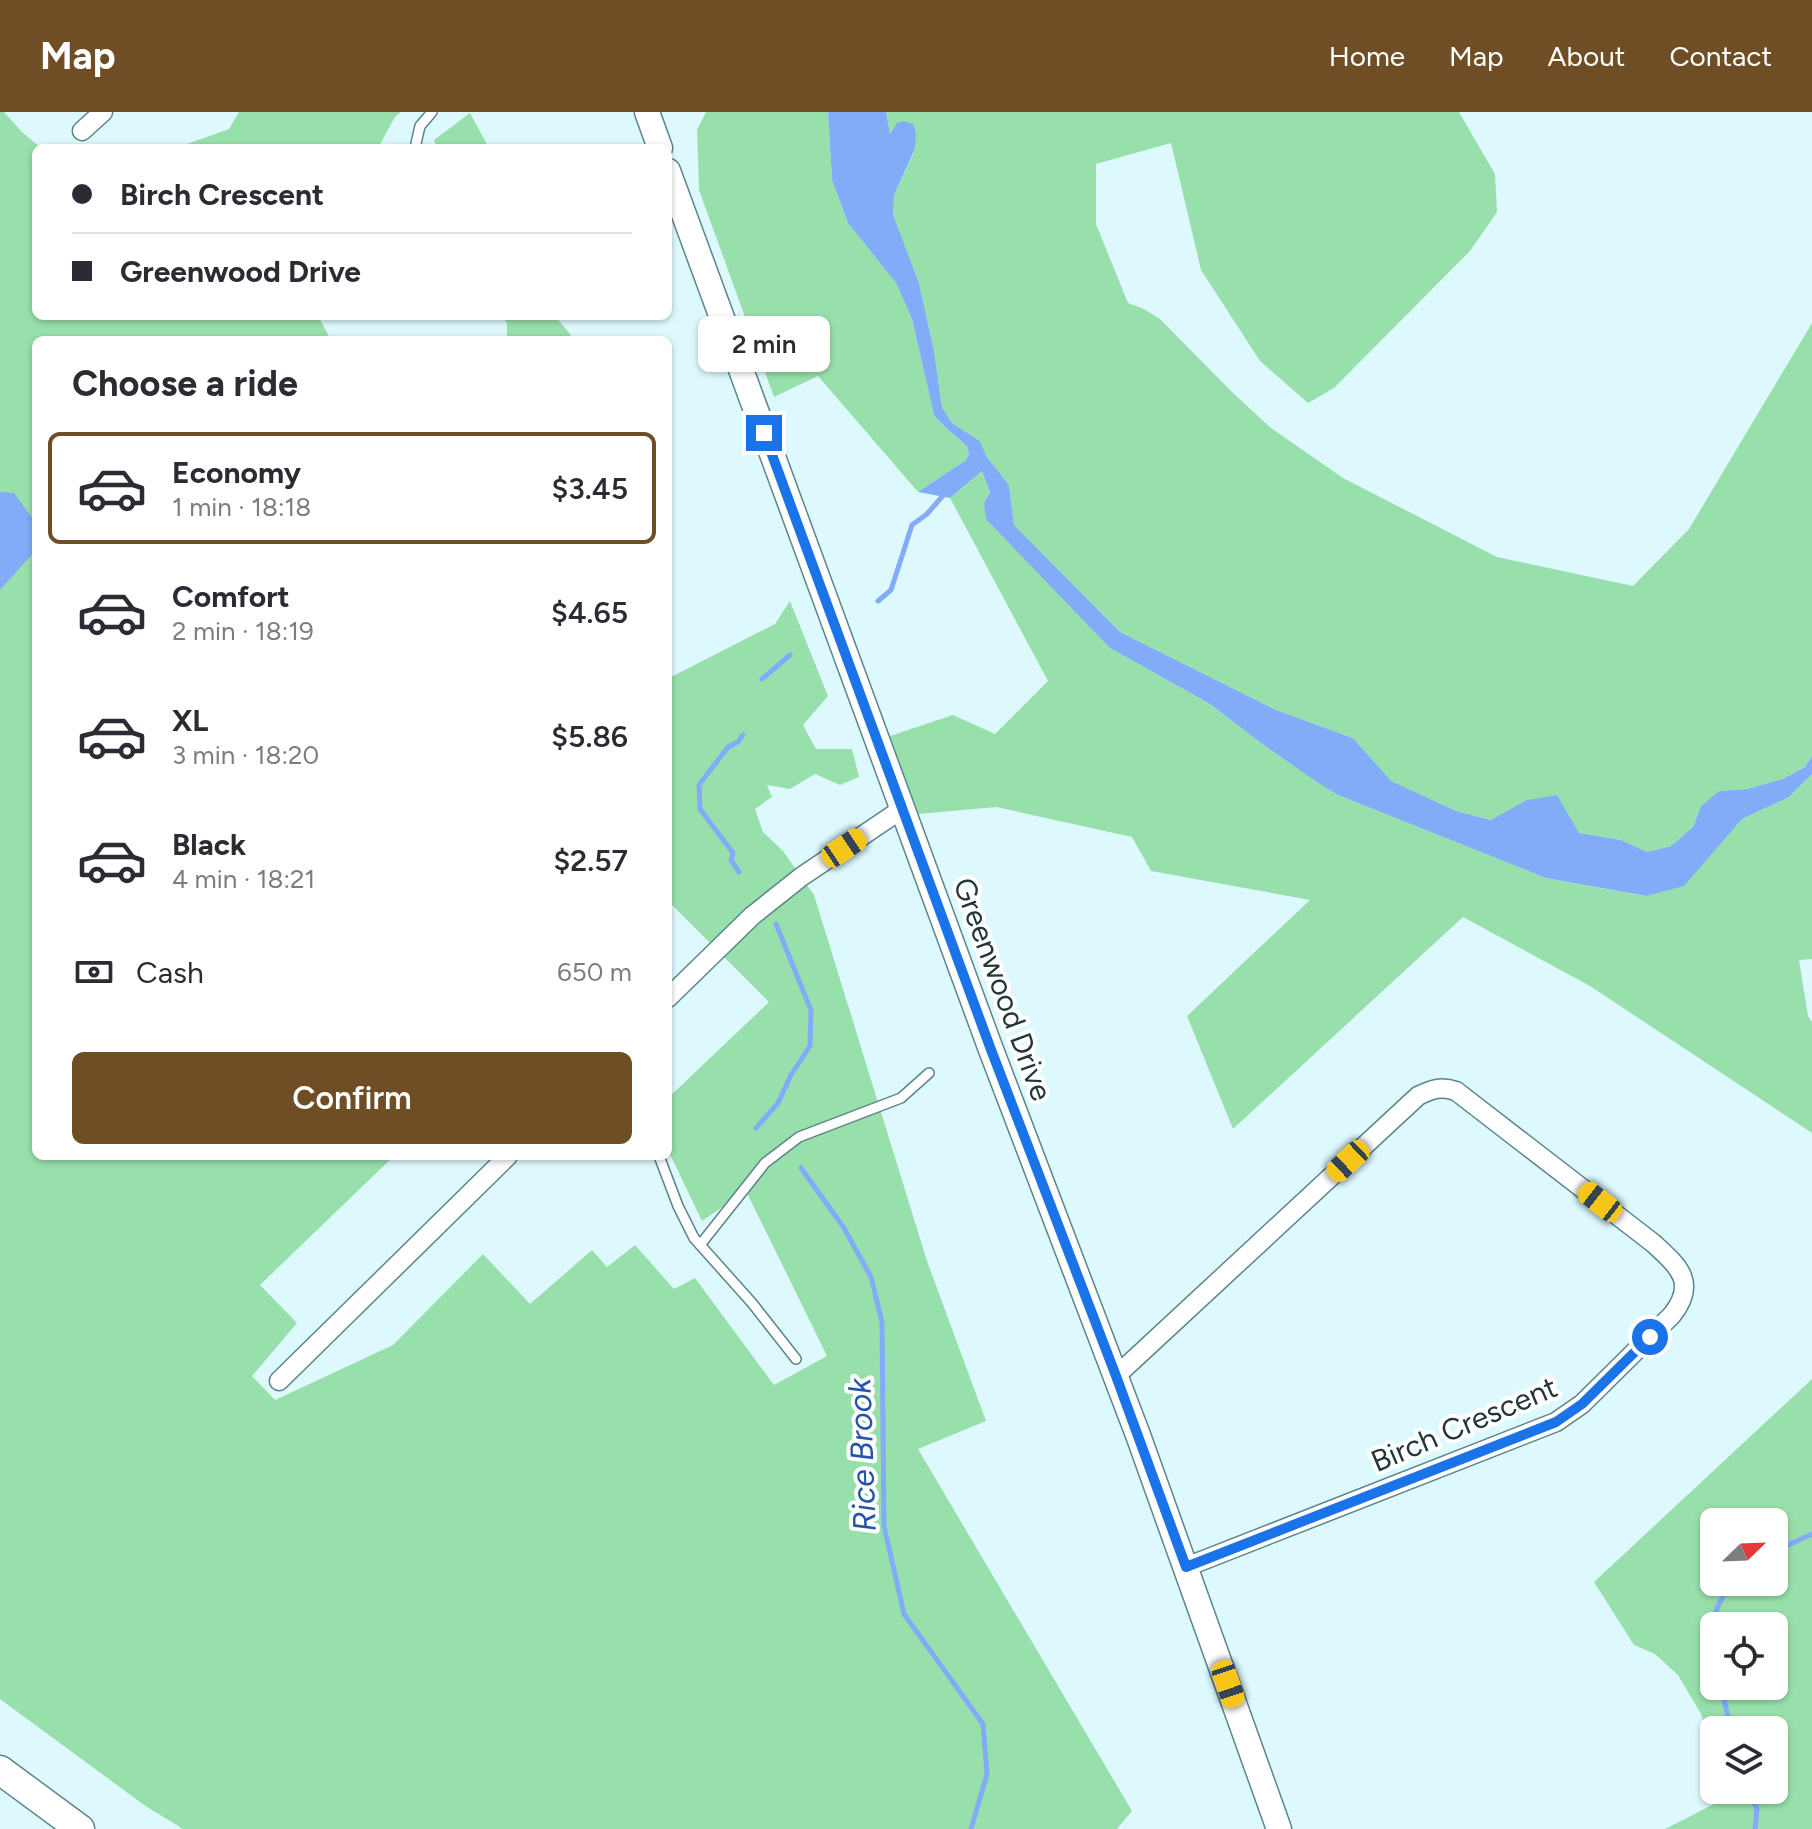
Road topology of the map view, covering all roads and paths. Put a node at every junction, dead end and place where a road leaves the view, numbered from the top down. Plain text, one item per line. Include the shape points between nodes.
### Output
1 (103, 112) edge
2 (432, 112) edge
3 (647, 112) edge
4 (82, 131) dead end
5 (416, 144) edge
6 (659, 144) edge
7 (672, 182) edge
8 (902, 809) junction
9 (672, 994) edge
10 (929, 1073) dead end
11 (504, 1160) edge
12 (661, 1160) edge
13 (700, 1245) junction
14 (796, 1359) dead end
15 (1116, 1376) junction
16 (279, 1381) dead end
17 (1186, 1567) junction
18 (0, 1770) edge
19 (80, 1829) edge
20 (1279, 1829) edge

1 - 4 street
2 - 5 lane via 420,126
3 - 6 main road
7 - 8 main road, Greenwood Drive
8 - 9 street via 752,916
8 - 15 main road, Greenwood Drive
10 - 13 lane via 901,1098 799,1137 765,1163
11 - 16 street
12 - 13 lane
13 - 14 lane
15 - 17 main road, Greenwood Drive
15 - 17 street, Birch Crescent via 1418,1096 1444,1087 1653,1243 1683,1277 1681,1304 1672,1315 1570,1414
17 - 20 main road, Greenwood Drive
18 - 19 highway

